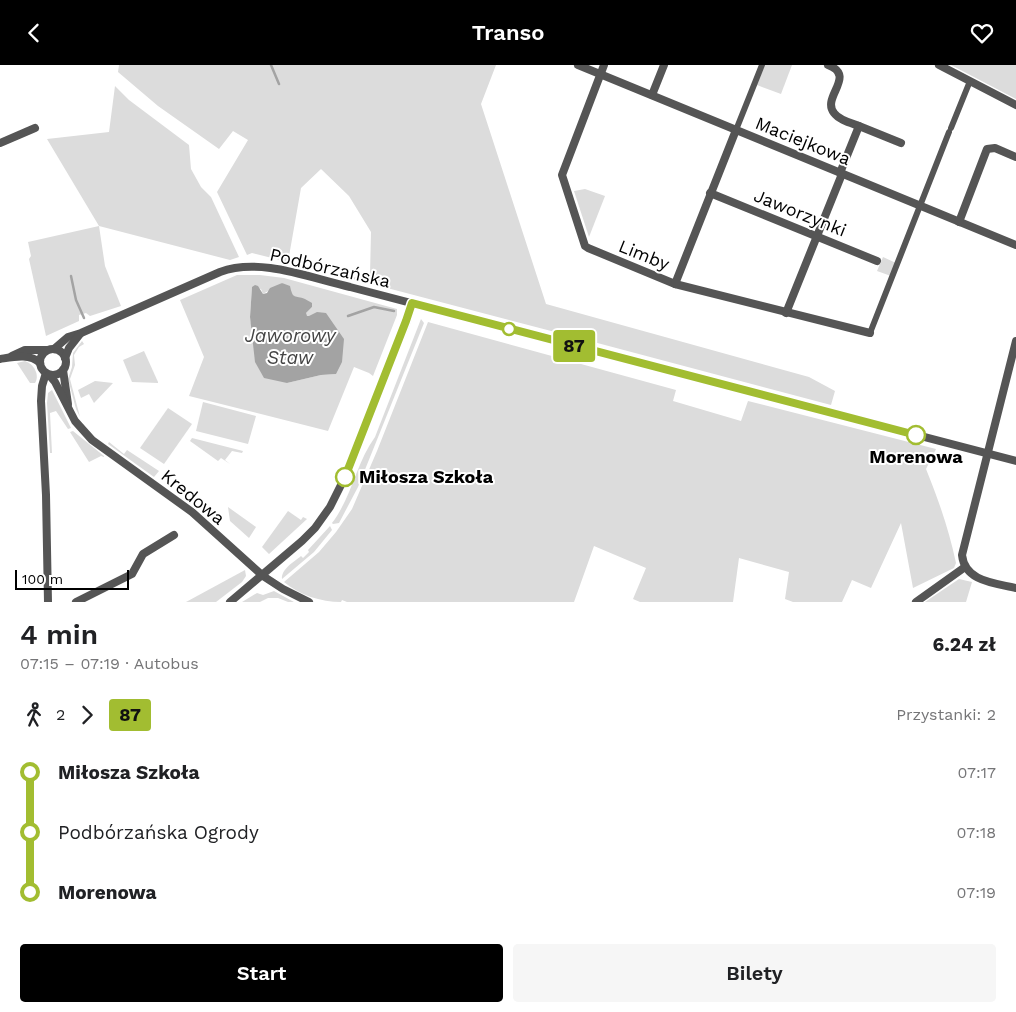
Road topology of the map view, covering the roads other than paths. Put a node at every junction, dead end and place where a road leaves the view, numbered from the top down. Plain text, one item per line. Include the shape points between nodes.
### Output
1 (578, 65) edge
2 (604, 65) edge
3 (664, 65) edge
4 (762, 65) edge
5 (828, 65) edge
6 (939, 65) edge
7 (600, 74) junction
8 (970, 81) junction
9 (652, 95) junction
10 (1016, 105) edge
11 (859, 126) junction
12 (35, 128) dead end
13 (736, 130) junction
14 (0, 143) edge
15 (901, 143) dead end
16 (1016, 157) edge
17 (841, 173) junction
18 (710, 193) junction
19 (920, 205) junction
20 (959, 222) junction
21 (816, 237) junction
22 (1016, 245) edge
23 (878, 261) dead end
24 (674, 284) junction
25 (412, 303) junction
26 (786, 313) junction
27 (870, 333) joint
28 (80, 334) junction
29 (1016, 341) edge
30 (51, 350) junction
31 (11, 357) junction
32 (65, 358) junction
33 (0, 359) edge
34 (40, 363) junction
35 (63, 370) junction
36 (47, 374) junction
37 (68, 406) junction
38 (987, 453) junction
39 (1016, 461) edge
40 (174, 535) dead end
41 (965, 567) junction
42 (262, 576) junction
43 (1016, 588) edge
44 (48, 602) edge
45 (76, 602) edge
46 (230, 602) edge
47 (309, 602) edge
48 (916, 602) edge

1 - 7 street, Maciejkowa
2 - 7 street, Limby
3 - 9 street
4 - 13 street
5 - 11 street via 839,75 832,102 833,112
6 - 8 street
7 - 9 street, Maciejkowa
7 - 24 street, Limby via 562,175 582,237 588,249
8 - 10 street
8 - 19 street
9 - 13 street, Maciejkowa
11 - 15 street
11 - 17 street
12 - 14 street
13 - 17 street, Maciejkowa
13 - 18 street
16 - 20 street via 995,148 988,149
17 - 19 street, Maciejkowa
17 - 21 street
18 - 21 street, Jaworzynki
18 - 24 street
19 - 20 street, Maciejkowa
19 - 27 street
20 - 22 street, Maciejkowa
21 - 23 street, Jaworzynki
21 - 26 street
24 - 26 street, Limby
25 - 28 street, Podbórzańska via 275,269 240,266 210,276
25 - 38 street, Podbórzańska
25 - 42 street via 335,500 312,531
26 - 27 street, Limby
28 - 30 street, Podbórzańska via 68,337
28 - 32 street
29 - 38 street
30 - 31 street via 25,350
30 - 32 street via 62,353
30 - 34 street via 42,356
31 - 33 street
31 - 34 street via 32,358
32 - 35 street
34 - 36 street
35 - 36 street via 57,375
35 - 37 street, Kredowa
36 - 37 street, Kredowa
36 - 44 street via 41,401
37 - 42 street, Kredowa via 78,425 92,440 192,512
38 - 39 street, Podbórzańska
38 - 41 street via 962,550
40 - 45 street via 143,554 132,574
41 - 43 street via 980,579
41 - 48 street
42 - 46 street
42 - 47 street, Kredowa

